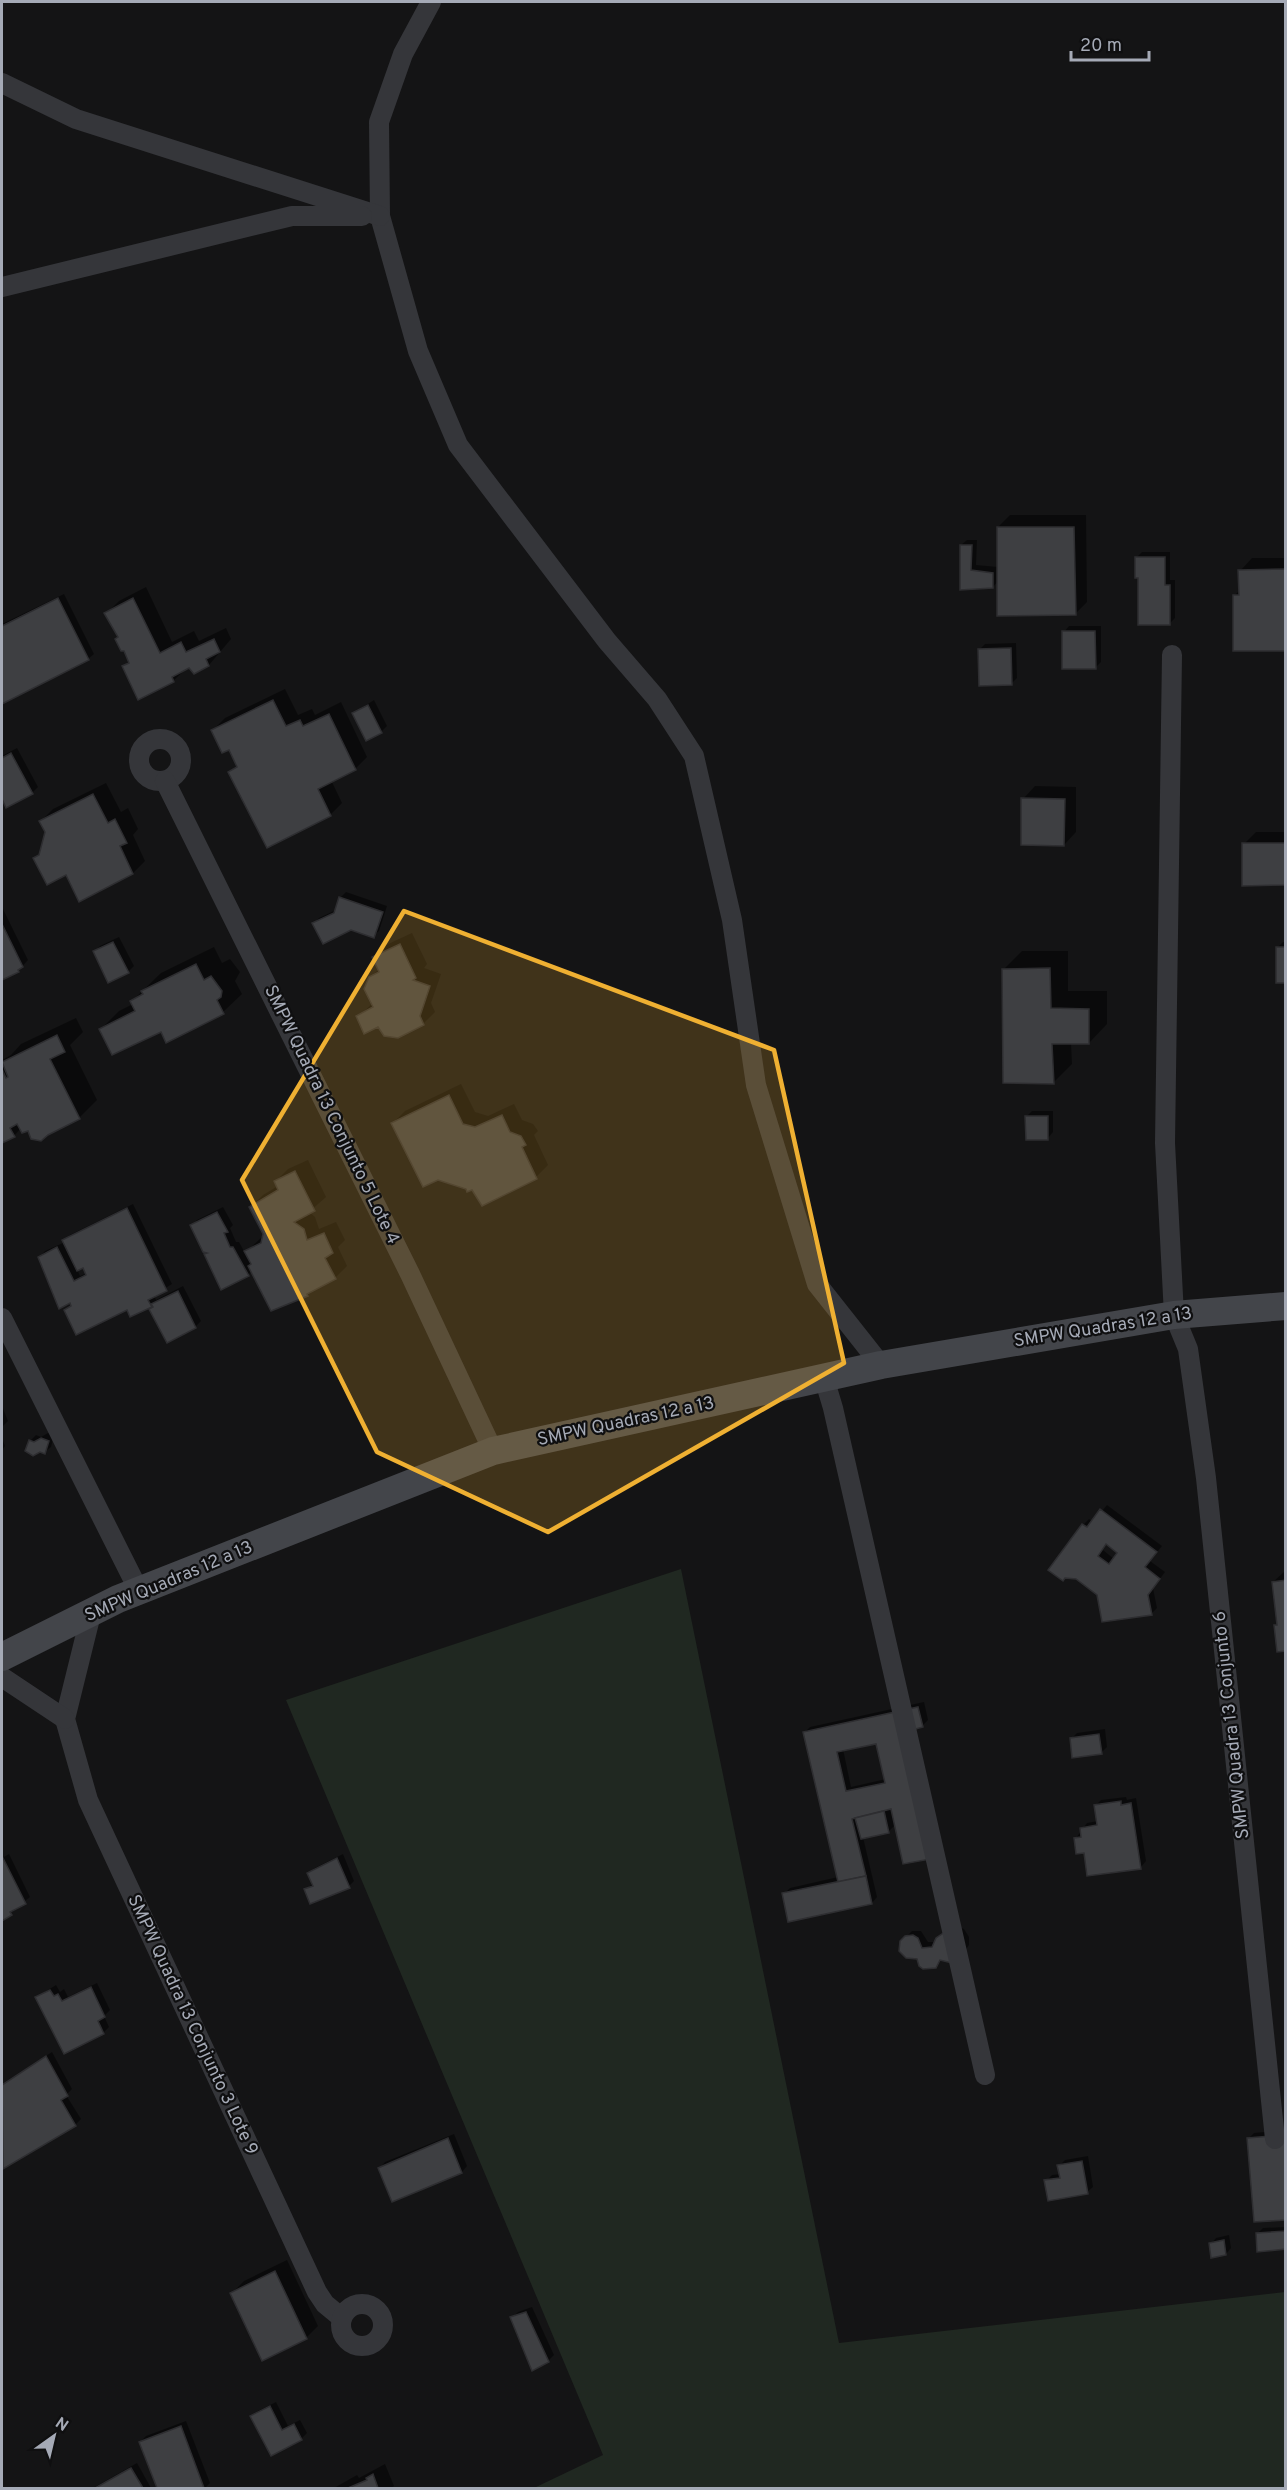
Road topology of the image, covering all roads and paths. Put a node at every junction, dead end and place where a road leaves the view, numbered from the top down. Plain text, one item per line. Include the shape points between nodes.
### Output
1 (431, 2) edge
2 (2, 83) edge
3 (381, 216) junction
4 (2, 287) edge
5 (1172, 655) dead end
6 (165, 781) dead end
7 (1286, 1306) edge
8 (1174, 1314) junction
9 (2, 1318) edge
10 (881, 1365) junction
11 (824, 1378) junction
12 (493, 1451) junction
13 (139, 1591) junction
14 (91, 1614) junction
15 (2, 1657) edge
16 (2, 1677) edge
17 (65, 1719) junction
18 (985, 2075) dead end
19 (1275, 2139) dead end
20 (342, 2318) dead end

1 - 3 street via 403,54 379,122
2 - 3 street via 76,118
3 - 4 street via 292,216
3 - 10 street via 418,351 458,445 607,642 657,699 694,756 732,921 759,1096 817,1284
5 - 8 street, SMPW Quadra 13 Conjunto 6 via 1165,1143
6 - 12 street, SMPW Quadra 13 Conjunto 5 Lote 4
7 - 8 street, SMPW Quadras 12 a 13
8 - 10 street, SMPW Quadras 12 a 13
8 - 19 street, SMPW Quadra 13 Conjunto 6 via 1188,1349 1206,1478
9 - 13 street
10 - 11 street, SMPW Quadras 12 a 13
11 - 12 street, SMPW Quadras 12 a 13
11 - 18 street
12 - 13 street, SMPW Quadras 12 a 13
13 - 14 street, SMPW Quadras 12 a 13
14 - 15 street, SMPW Quadras 12 a 13
14 - 17 street, SMPW Quadra 13 Conjunto 3 Lote 9
16 - 17 street
17 - 20 street, SMPW Quadra 13 Conjunto 3 Lote 9 via 87,1800 317,2292

